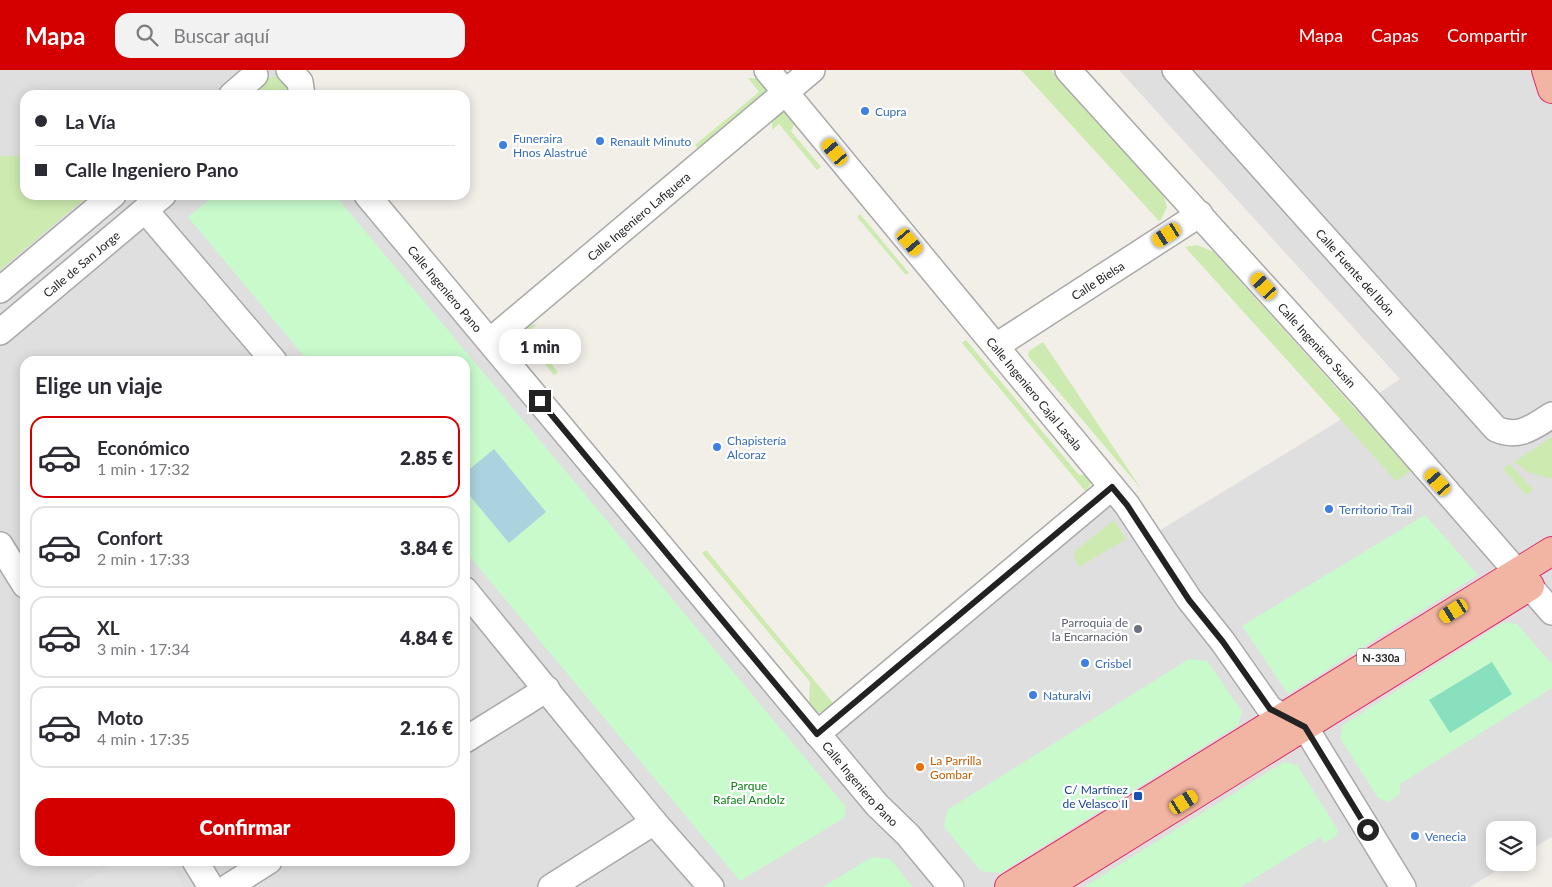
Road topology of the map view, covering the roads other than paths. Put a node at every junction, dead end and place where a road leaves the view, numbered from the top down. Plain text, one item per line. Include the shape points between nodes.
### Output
1 (767, 70) edge
2 (812, 70) edge
3 (1068, 70) edge
4 (1175, 70) edge
5 (1546, 70) edge
6 (255, 80) edge
7 (1552, 89) edge
8 (240, 90) edge
9 (786, 92) junction
10 (107, 200) edge
11 (371, 200) edge
12 (154, 203) edge
13 (1200, 214) junction
14 (0, 290) edge
15 (0, 332) edge
16 (490, 341) junction
17 (996, 346) junction
18 (270, 356) edge
19 (1552, 415) edge
20 (1112, 487) junction
21 (0, 545) edge
22 (1552, 551) edge
23 (20, 577) edge
24 (1531, 577) edge
25 (470, 596) edge
26 (1552, 612) edge
27 (547, 689) junction
28 (1294, 722) junction
29 (817, 734) junction
30 (470, 737) edge
31 (654, 822) junction
32 (198, 866) edge
33 (261, 866) edge
34 (211, 887) edge
35 (228, 887) edge
36 (551, 887) edge
37 (711, 887) edge
38 (951, 887) edge
39 (1009, 887) edge
40 (1046, 887) edge
41 (1403, 887) edge

1 - 9 street, Calle Ingeniero Cajal Lasala
2 - 9 street, Calle Ingeniero Lafiguera
3 - 13 street, Calle Ingeniero Susín
4 - 19 street, Calle Fuente del Ibón via 1496,429 1509,433 1524,432
5 - 7 highway
6 - 8 street
9 - 16 street, Calle Ingeniero Lafiguera
9 - 17 street, Calle Ingeniero Cajal Lasala
10 - 14 street
11 - 16 street, Calle Ingeniero Pano
12 - 15 street, Calle de San Jorge
12 - 18 street
13 - 17 street, Calle Bielsa
13 - 24 street, Calle Ingeniero Susín
16 - 29 street, Calle Ingeniero Pano
17 - 20 street, Calle Ingeniero Cajal Lasala
20 - 28 street, Calle Ingeniero Cajal Lasala via 1189,600 1270,709
20 - 29 street
21 - 23 street
22 - 24 highway, N-330a
24 - 26 street, Calle Ingeniero Susín
24 - 28 highway, N-330a
25 - 27 street
27 - 30 street
27 - 31 street
28 - 39 highway, N-330a
28 - 40 highway, N-330a
28 - 41 street
29 - 38 street, Calle Ingeniero Pano
31 - 36 street
31 - 37 street
32 - 34 street
33 - 35 street

